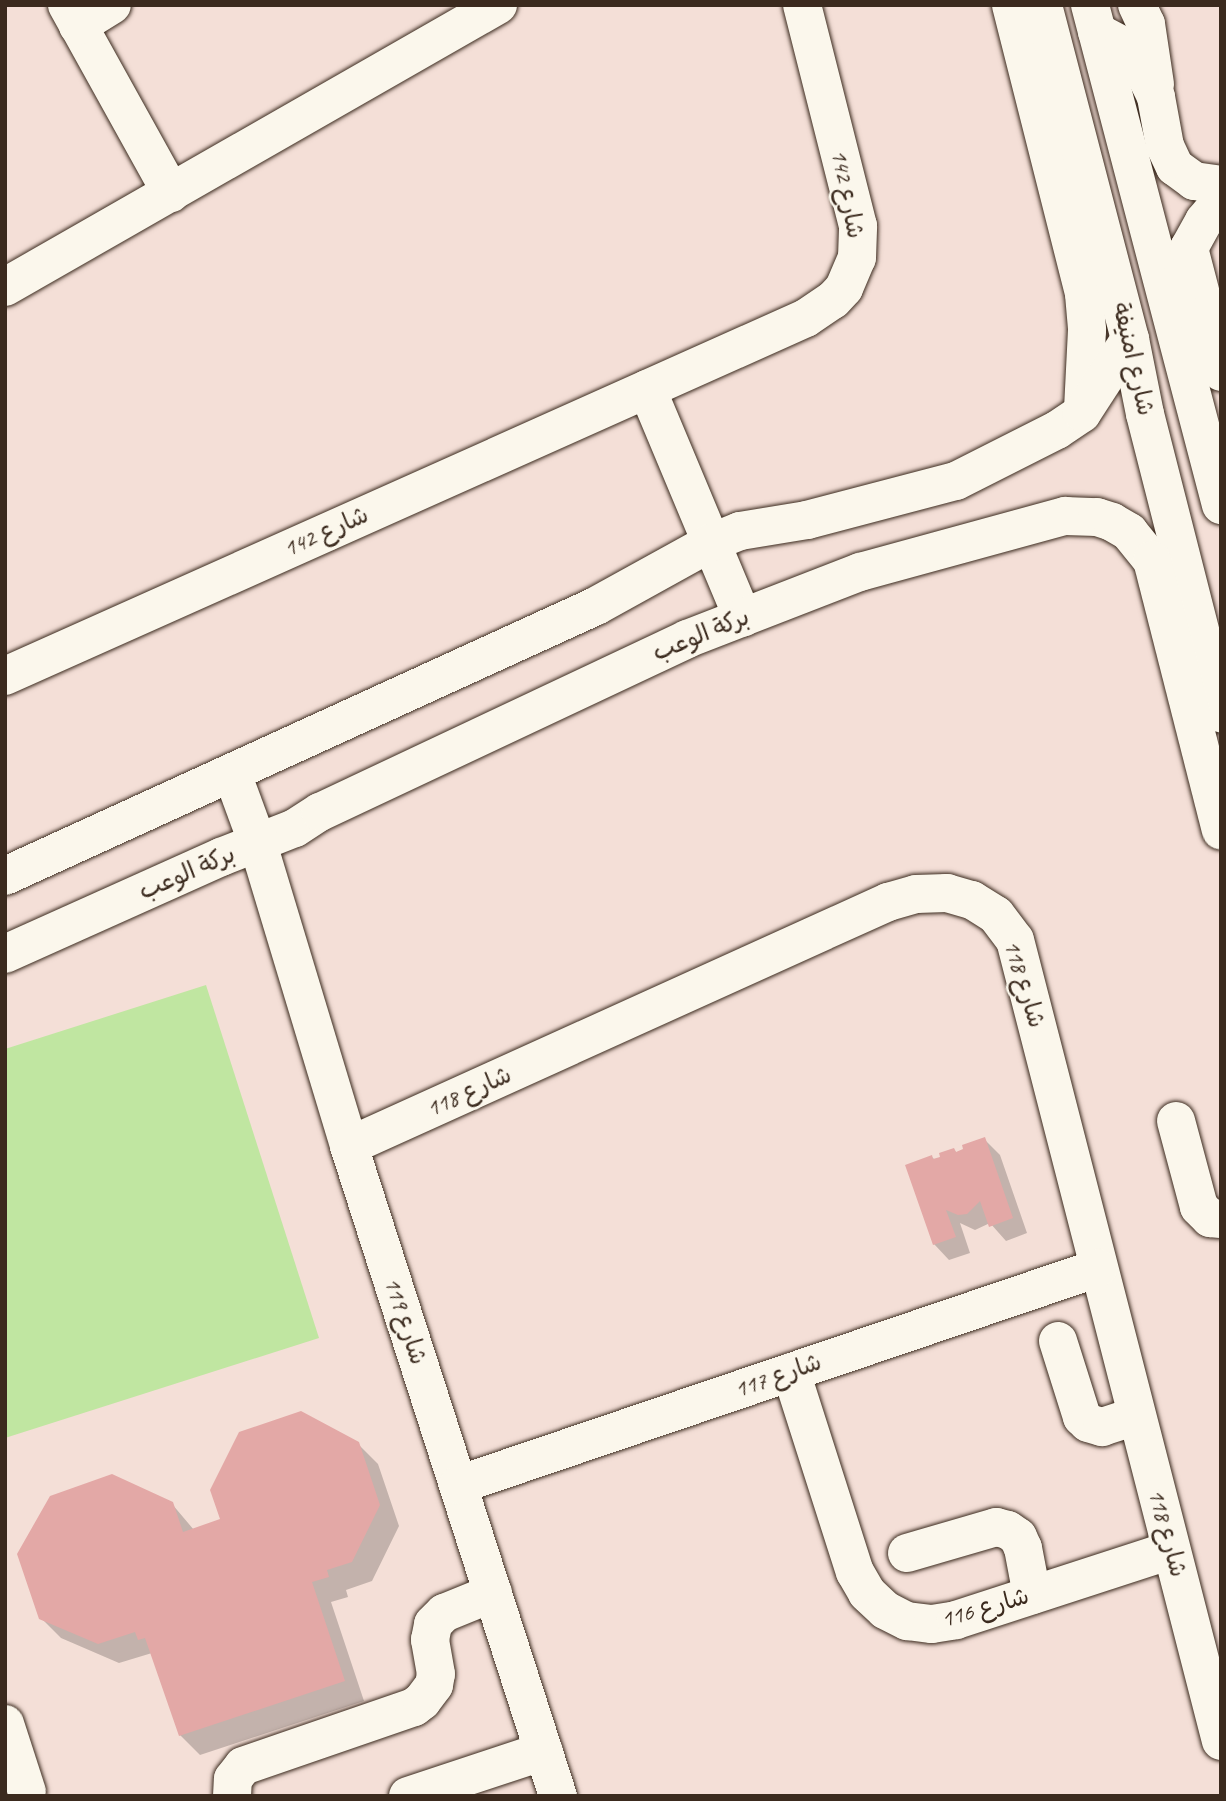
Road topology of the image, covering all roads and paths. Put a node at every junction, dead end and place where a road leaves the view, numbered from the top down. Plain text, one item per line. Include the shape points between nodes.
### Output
1 (112, 5) edge
2 (498, 5) edge
3 (803, 5) edge
4 (1012, 5) edge
5 (1043, 5) edge
6 (1137, 5) edge
7 (72, 15) edge
8 (1093, 18) edge
9 (1156, 97) junction
10 (1221, 185) edge
11 (171, 193) junction
12 (1221, 201) edge
13 (1189, 248) junction
14 (5, 287) edge
15 (1172, 316) junction
16 (1130, 338) junction
17 (1221, 372) edge
18 (647, 389) junction
19 (1082, 413) junction
20 (1221, 505) edge
21 (710, 543) junction
22 (743, 618) junction
23 (5, 676) edge
24 (1221, 713) edge
25 (232, 773) junction
26 (1221, 830) edge
27 (258, 844) junction
28 (5, 876) edge
29 (5, 954) edge
30 (1176, 1121) dead end
31 (349, 1146) junction
32 (1221, 1219) edge
33 (1098, 1268) junction
34 (1058, 1341) dead end
35 (791, 1372) junction
36 (1136, 1416) junction
37 (458, 1485) junction
38 (1171, 1550) junction
39 (907, 1553) dead end
40 (493, 1593) junction
41 (1032, 1595) junction
42 (7, 1733) edge
43 (1221, 1741) edge
44 (544, 1751) junction
45 (27, 1792) dead end
46 (232, 1796) edge
47 (408, 1796) edge
48 (558, 1796) edge

1 - 7 street
2 - 11 street
3 - 18 street, شارع 142 via 858,226 852,274 821,310
4 - 19 street via 1084,294 1087,330
5 - 16 street, شارع امنيفة
6 - 9 street via 1152,50
7 - 11 street
8 - 9 street via 1133,56
8 - 15 street, شارع امنيفة
9 - 10 street via 1165,146 1175,167 1194,181
11 - 14 street
12 - 13 street
13 - 15 street
13 - 17 street
15 - 20 street, شارع امنيفة
16 - 19 street
16 - 24 street, شارع امنيفة
18 - 21 street
18 - 23 street, شارع 142
19 - 21 street via 956,481 807,520 740,531
21 - 22 street
21 - 25 street via 607,601
22 - 26 street, بركة الوعب via 860,572 1049,520 1081,515 1112,522 1135,538 1152,560
22 - 27 street, بركة الوعب via 652,655
25 - 27 street, شارع 119
25 - 28 street
27 - 29 street, بركة الوعب
27 - 31 street, شارع 119
30 - 32 street via 1199,1207 1210,1218
31 - 33 street, شارع 118 via 888,902 916,894 947,893 972,900 996,915 1015,940
31 - 37 street, شارع 119
33 - 35 street, شارع 117
33 - 36 street, شارع 118
34 - 36 street via 1082,1417 1088,1423 1102,1427
35 - 37 street, شارع 117
35 - 41 street, شارع 116 via 855,1572 867,1593 885,1610 908,1621 932,1624
36 - 38 street, شارع 118
37 - 40 street, شارع 119
38 - 41 street, شارع 116
38 - 43 street, شارع 118
39 - 41 street via 996,1527 1008,1530 1023,1548
40 - 44 street, شارع 119
40 - 46 street via 444,1613 433,1624 436,1674 422,1701 243,1766 233,1779
42 - 45 street
44 - 47 street
44 - 48 street, شارع 119

